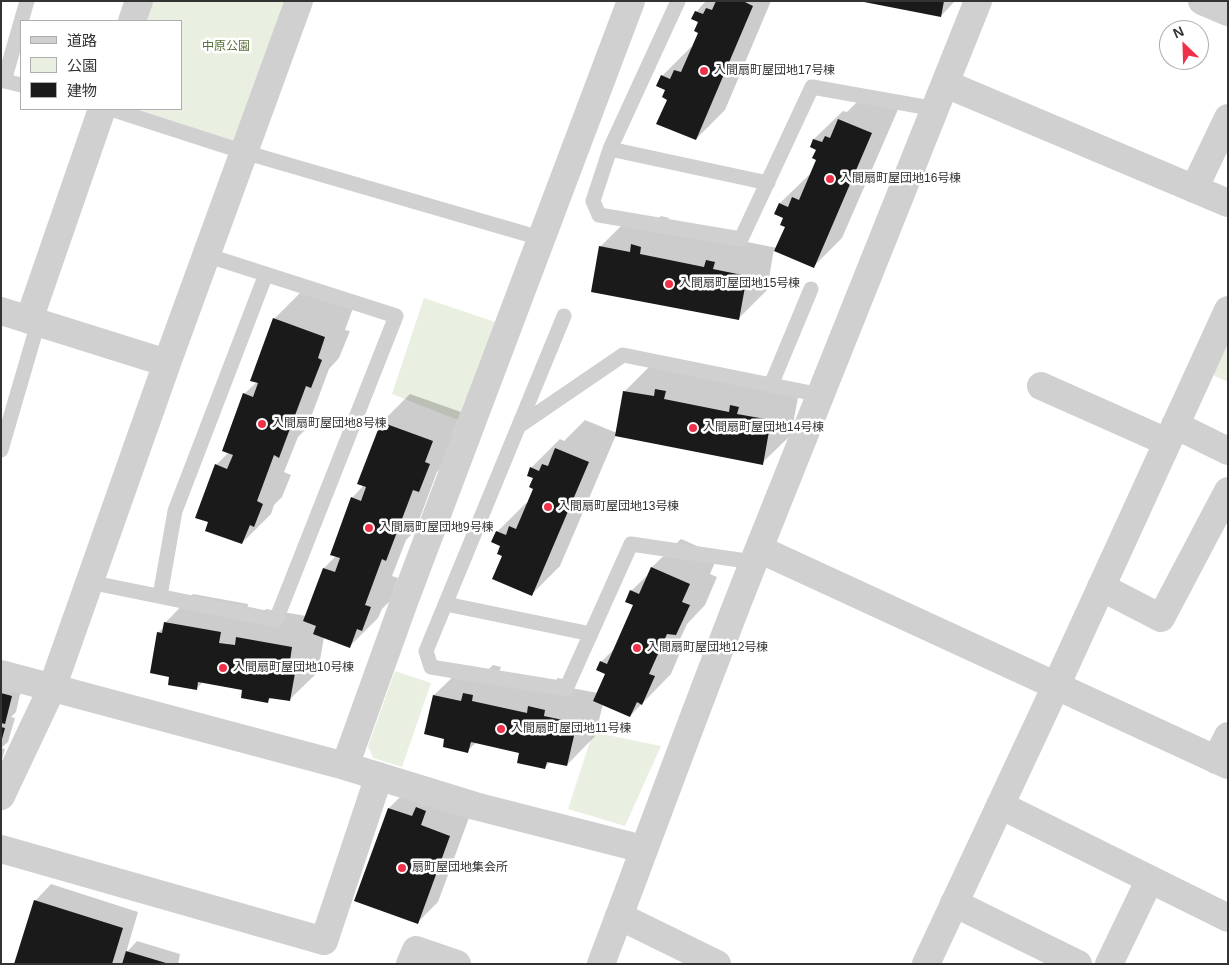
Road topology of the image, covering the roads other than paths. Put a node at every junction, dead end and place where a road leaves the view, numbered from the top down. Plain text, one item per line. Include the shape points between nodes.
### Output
1 (27, 1) edge
2 (139, 1) edge
3 (299, 1) edge
4 (631, 1) edge
5 (678, 1) edge
6 (978, 1) edge
7 (1202, 1) edge
8 (1228, 12) edge
9 (21, 20) edge
10 (132, 20) edge
11 (20, 24) edge
12 (3, 80) edge
13 (946, 84) junction
14 (20, 85) edge
15 (936, 109) junction
16 (102, 110) edge
17 (114, 110) edge
18 (1228, 118) edge
19 (610, 149) junction
20 (244, 152) junction
21 (768, 183) junction
22 (1194, 188) junction
23 (1228, 203) edge
24 (540, 238) junction
25 (206, 255) junction
26 (266, 274) junction
27 (811, 289) dead end
28 (1228, 310) edge
29 (1, 311) edge
30 (564, 316) dead end
31 (33, 321) junction
32 (167, 363) junction
33 (771, 385) junction
34 (1040, 386) dead end
35 (820, 395) junction
36 (519, 426) junction
37 (1171, 434) junction
38 (1, 450) edge
39 (1228, 451) edge
40 (1228, 491) edge
41 (756, 555) junction
42 (89, 582) junction
43 (1101, 588) junction
44 (160, 596) junction
45 (446, 604) junction
46 (591, 634) junction
47 (1, 674) edge
48 (1056, 686) junction
49 (52, 688) junction
50 (1224, 754) edge
51 (345, 766) junction
52 (379, 776) junction
53 (1, 796) edge
54 (1000, 805) junction
55 (1, 849) edge
56 (643, 849) junction
57 (1150, 879) junction
58 (954, 903) junction
59 (619, 916) junction
60 (1228, 918) edge
61 (410, 964) edge
62 (457, 964) edge
63 (600, 964) edge
64 (717, 964) edge
65 (926, 964) edge
66 (1078, 964) edge
67 (1109, 964) edge

1 - 9 lane
2 - 10 street
3 - 20 street
4 - 24 street
5 - 19 lane
6 - 13 street
7 - 8 street
11 - 12 lane
12 - 14 lane
13 - 15 street
13 - 22 street
15 - 21 lane via 812,87
15 - 35 street
16 - 31 street
17 - 20 lane
18 - 22 street
19 - 21 lane
19 - 21 lane via 593,200 599,215 741,239
20 - 24 lane
20 - 25 street
22 - 23 street
24 - 51 street
25 - 26 lane
25 - 32 street
26 - 44 lane via 175,511
26 - 44 lane via 396,316 276,620
27 - 33 lane
28 - 37 street
29 - 31 street
30 - 36 lane
31 - 32 street
31 - 38 lane
32 - 42 street
33 - 35 lane
33 - 36 lane via 623,355
34 - 37 street
35 - 41 street
36 - 45 lane
37 - 39 street
37 - 43 street
40 - 43 street via 1162,618
41 - 46 lane via 632,544
41 - 48 street
41 - 56 street
42 - 44 lane
42 - 49 street
43 - 48 street
45 - 46 lane
45 - 46 lane via 426,651 431,667 566,689
47 - 49 street
48 - 50 street
48 - 54 street
49 - 51 street
49 - 53 street
51 - 52 street
52 - 55 street via 324,942
52 - 56 street via 475,806
54 - 57 street
54 - 58 street
56 - 59 street
57 - 60 street
57 - 67 street
58 - 65 street
58 - 66 street
59 - 63 street
59 - 64 street
61 - 62 street via 416,950

